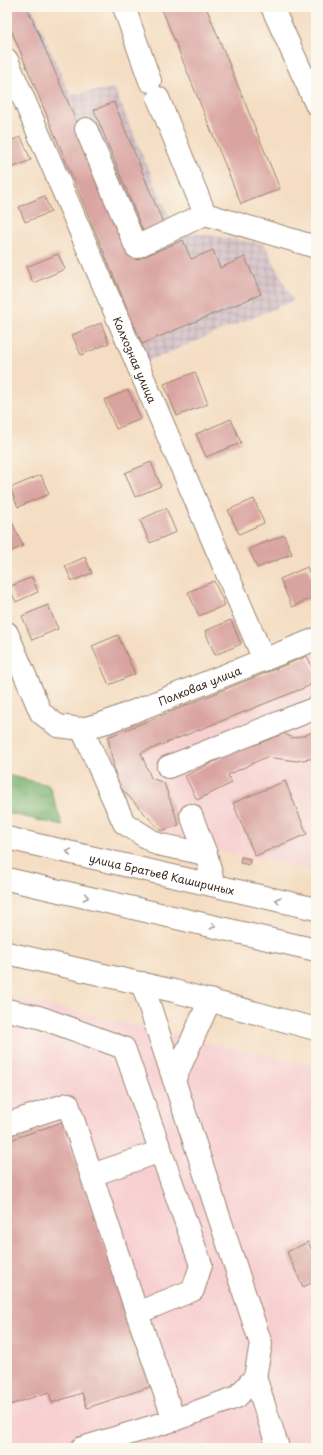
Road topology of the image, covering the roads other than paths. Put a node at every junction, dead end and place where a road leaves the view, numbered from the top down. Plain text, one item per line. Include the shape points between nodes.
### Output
1 (124, 7) edge
2 (272, 7) edge
3 (7, 60) edge
4 (316, 104) edge
5 (86, 129) dead end
6 (205, 214) junction
7 (316, 247) edge
8 (7, 633) edge
9 (314, 645) edge
10 (264, 660) junction
11 (316, 708) edge
12 (82, 729) junction
13 (168, 767) dead end
14 (191, 815) dead end
15 (7, 838) edge
16 (206, 854) junction
17 (7, 879) edge
18 (214, 885) junction
19 (316, 909) edge
20 (316, 950) edge
21 (7, 953) edge
22 (142, 983) junction
23 (210, 1000) junction
24 (7, 1010) edge
25 (309, 1027) edge
26 (316, 1047) edge
27 (174, 1080) junction
28 (7, 1124) edge
29 (161, 1151) junction
30 (92, 1174) junction
31 (137, 1313) junction
32 (255, 1377) junction
33 (174, 1420) junction
34 (82, 1448) edge
35 (278, 1448) edge

1 - 6 street via 154,90
2 - 4 street
3 - 10 street, Колхозная улица
5 - 6 street via 136,247
6 - 7 street
8 - 12 street via 41,713 58,726
9 - 10 street, Полковая улица
10 - 12 street, Полковая улица via 107,722
11 - 13 street
12 - 16 street via 124,823 157,844
14 - 16 street
18 -> 15 street, улица Братьев Кашириных
16 - 18 street
17 -> 20 street
19 -> 18 street, улица Братьев Кашириных
21 - 22 street
22 - 23 street
22 - 27 street
23 - 25 street
23 - 27 street
24 - 29 street via 39,1017 124,1048
25 - 26 street
27 - 32 street via 261,1344
28 - 30 street via 68,1104
29 - 30 street
29 - 31 street via 201,1265 193,1290
30 - 31 street
31 - 33 street
32 - 33 street via 237,1397
32 - 35 street
33 - 34 street

